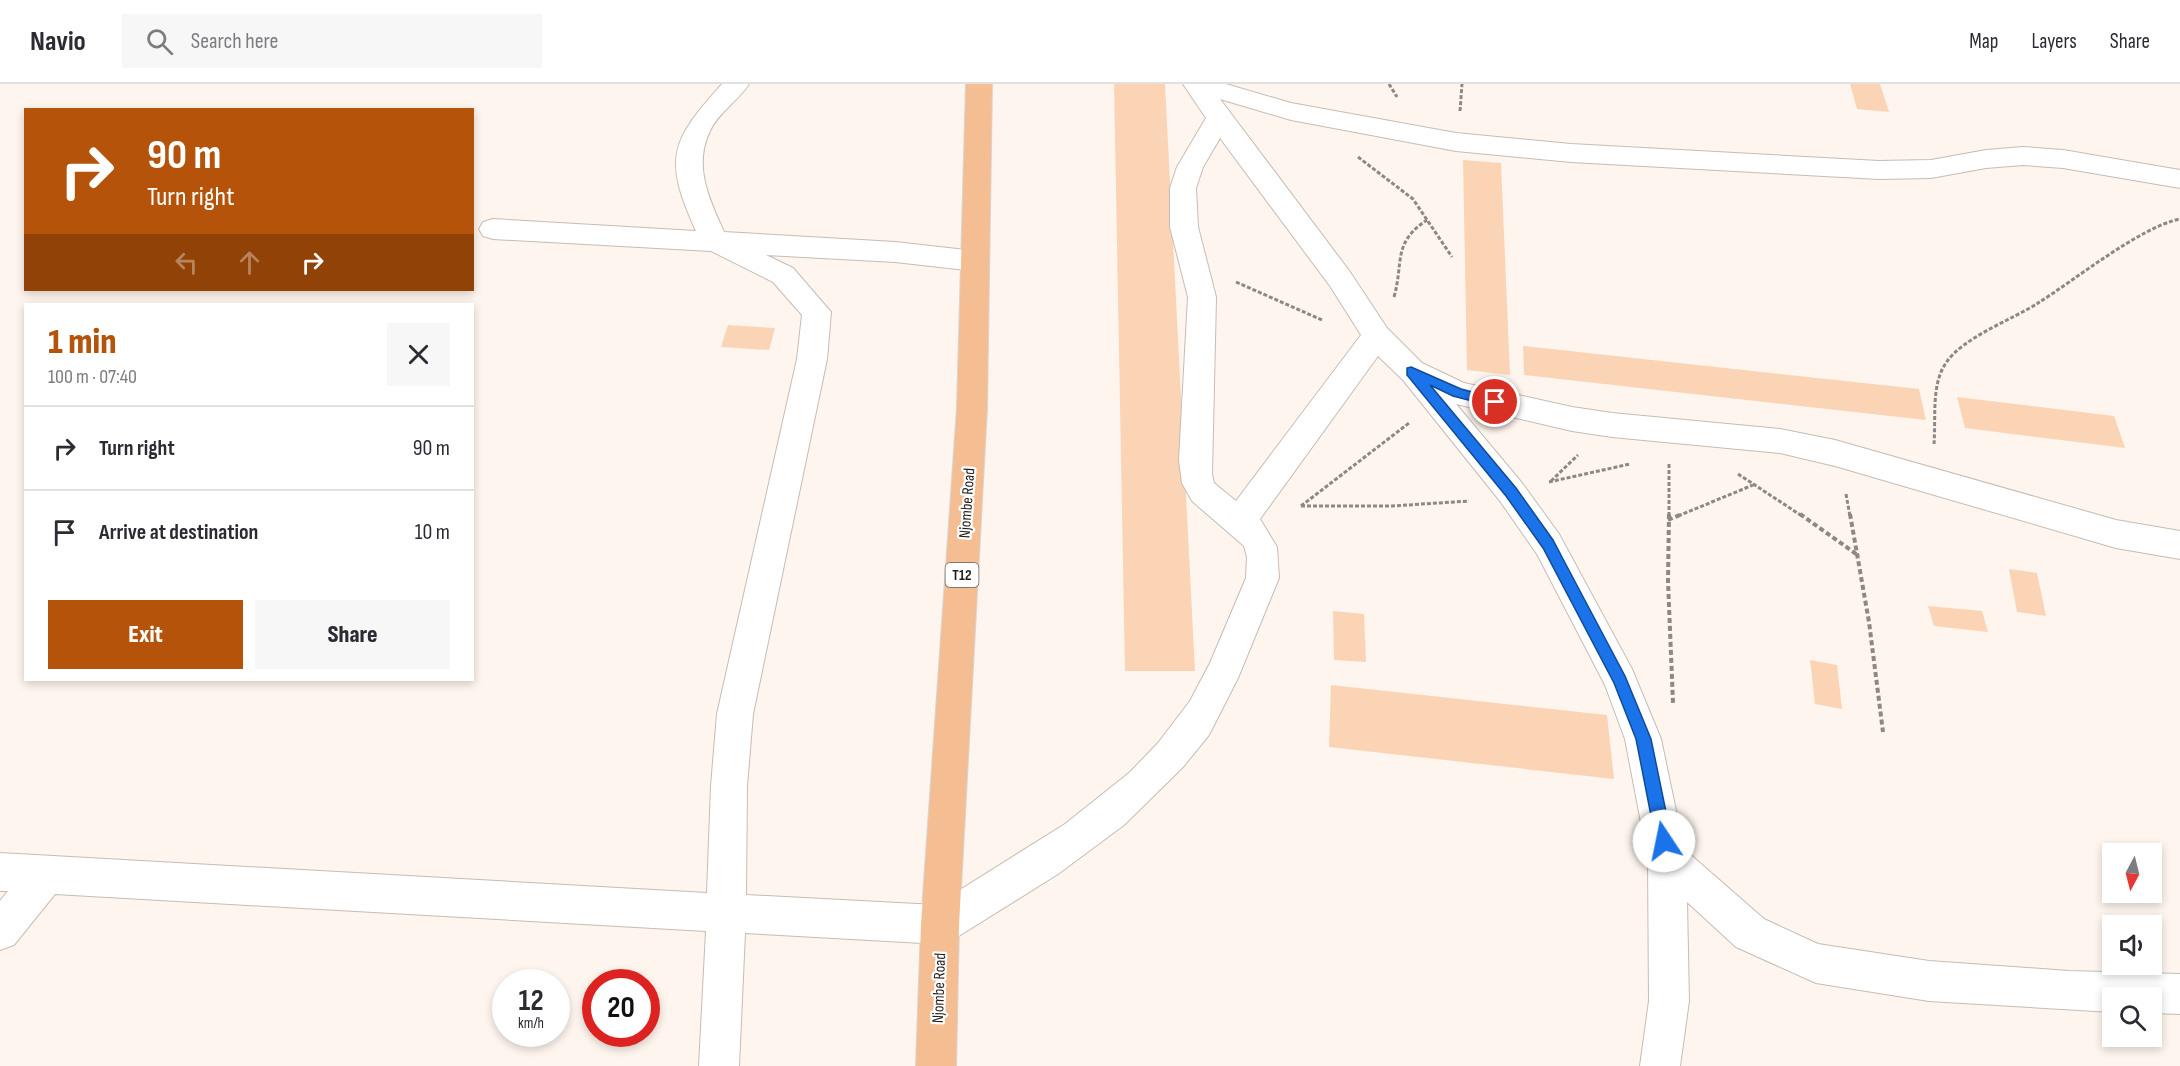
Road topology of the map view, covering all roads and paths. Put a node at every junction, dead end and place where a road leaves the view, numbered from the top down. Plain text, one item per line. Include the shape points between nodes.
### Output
1 (736, 84) edge
2 (979, 84) edge
3 (1197, 85) edge
4 (1219, 118) junction
5 (1349, 151) dead end
6 (2180, 179) edge
7 (2180, 219) edge
8 (1427, 220) junction
9 (493, 229) dead end
10 (714, 241) junction
11 (1452, 257) dead end
12 (975, 261) junction
13 (1197, 268) junction
14 (1375, 340) junction
15 (1411, 371) junction
16 (1436, 403) junction
17 (1835, 453) junction
18 (1669, 456) dead end
19 (1735, 472) dead end
20 (1934, 481) junction
21 (1754, 484) junction
22 (1511, 492) junction
23 (1301, 506) junction
24 (1241, 519) junction
25 (1668, 520) junction
26 (2180, 545) edge
27 (1261, 547) junction
28 (1859, 557) junction
29 (1674, 709) dead end
30 (1883, 732) dead end
31 (1667, 859) junction
32 (0, 872) edge
33 (45, 876) junction
34 (726, 914) junction
35 (940, 925) junction
36 (0, 931) edge
37 (2180, 994) edge
38 (719, 1066) edge
39 (936, 1066) edge
40 (1660, 1066) edge

1 - 10 street via 698,127 687,165 696,201
2 - 12 highway, Njombe Road / T12
3 - 4 street
3 - 6 street via 1291,111 1387,131 1571,153 1879,170 1931,169 2023,156
4 - 13 street via 1190,166 1183,188 1184,226
4 - 14 street via 1320,251
5 - 8 path via 1413,200
7 - 20 path via 2145,233 2036,305 1968,343 1947,362 1938,381
8 - 11 path
8 - 14 path via 1405,234 1396,290
9 - 10 street
10 - 12 street
10 - 34 street via 783,275 817,312 812,359 735,714
12 - 35 highway, Njombe Road / T12 via 972,408
13 - 14 path
13 - 24 street via 1202,297 1195,460 1198,483 1208,498
14 - 15 street
14 - 24 street
15 - 16 street
15 - 17 street via 1458,393 1572,419 1780,441
16 - 22 street
16 - 23 path
17 - 20 street
17 - 28 path
18 - 25 path
19 - 21 path
20 - 26 street via 2116,534
21 - 25 path
21 - 28 path
22 - 23 path via 1431,504
22 - 31 street via 1548,544 1620,681 1643,739
23 - 27 path
24 - 27 street
25 - 29 path
27 - 35 street via 1263,577 1256,598 1196,722 1139,788 1056,853
28 - 30 path
31 - 37 street via 1750,933 1816,963 1929,981
31 - 40 street via 1669,1001
32 - 33 street
33 - 34 street
33 - 36 street
34 - 35 street
34 - 38 street
35 - 39 highway, Njombe Road / T12

